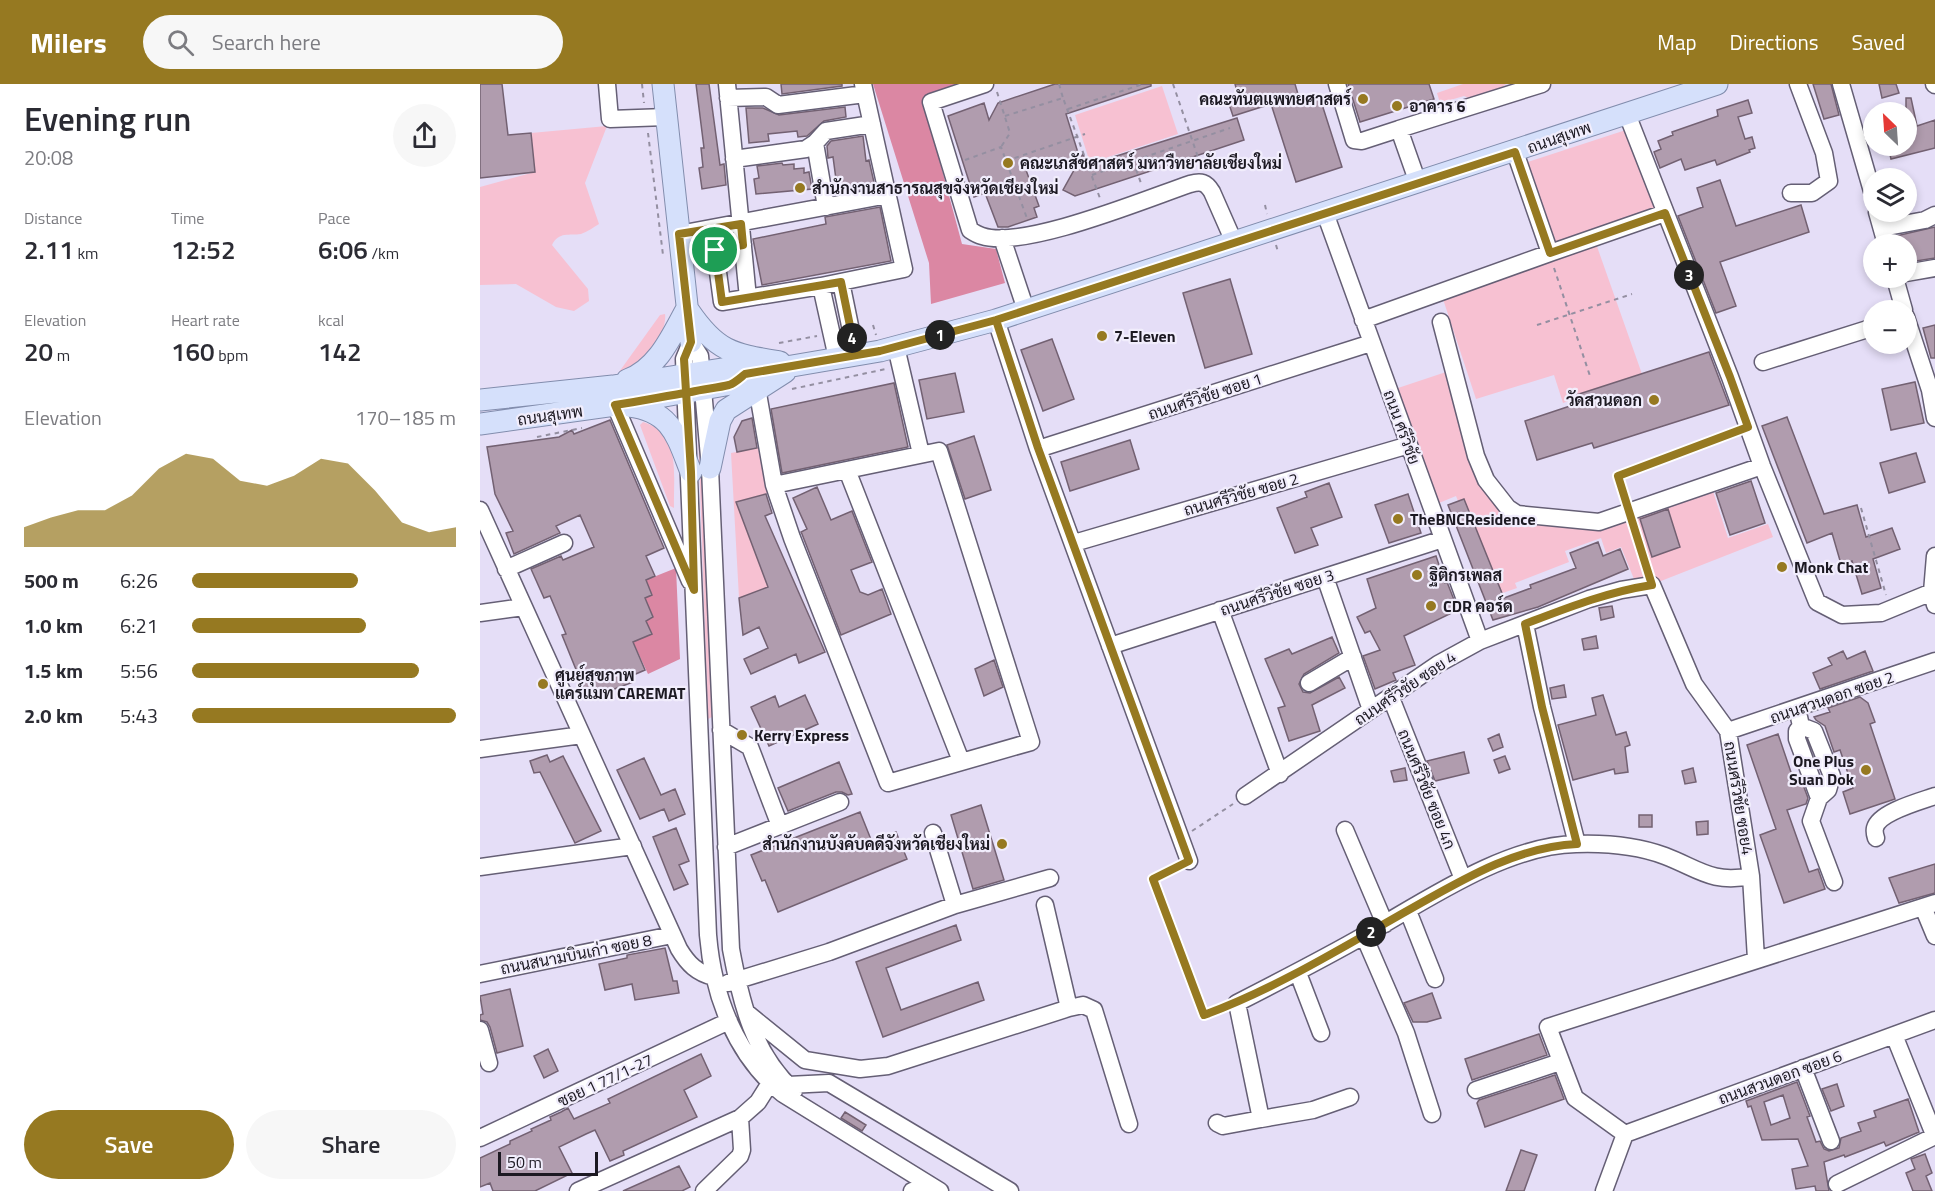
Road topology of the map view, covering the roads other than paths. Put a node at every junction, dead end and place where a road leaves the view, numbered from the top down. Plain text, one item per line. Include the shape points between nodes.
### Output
1 (607, 84) edge
2 (663, 84) edge
3 (986, 84) edge
4 (1336, 84) edge
5 (1542, 84) edge
6 (1717, 84) edge
7 (1798, 84) edge
8 (1841, 84) edge
9 (1690, 88) edge
10 (864, 89) edge
11 (728, 91) edge
12 (1627, 114) junction
13 (656, 117) junction
14 (872, 124) junction
15 (1399, 129) junction
16 (815, 143) junction
17 (1515, 152) junction
18 (734, 159) junction
19 (1865, 168) edge
20 (1418, 183) junction
21 (1791, 193) dead end
22 (888, 195) junction
23 (826, 207) junction
24 (1325, 213) junction
25 (1665, 213) junction
26 (1935, 215) edge
27 (741, 224) junction
28 (1881, 228) edge
29 (679, 234) junction
30 (1002, 238) junction
31 (1234, 242) junction
32 (743, 245) junction
33 (1550, 253) junction
34 (1935, 268) edge
35 (745, 271) junction
36 (1917, 271) edge
37 (719, 275) junction
38 (841, 282) junction
39 (821, 286) junction
40 (748, 298) junction
41 (687, 308) junction
42 (1026, 310) junction
43 (996, 320) junction
44 (1363, 320) junction
45 (1441, 322) dead end
46 (1863, 330) edge
47 (1917, 337) edge
48 (691, 342) joint
49 (1371, 343) junction
50 (897, 347) junction
51 (1927, 355) edge
52 (846, 356) junction
53 (1763, 362) dead end
54 (796, 365) junction
55 (751, 381) junction
56 (694, 382) junction
57 (1933, 390) edge
58 (616, 399) junction
59 (480, 400) edge
60 (1935, 418) edge
61 (480, 424) edge
62 (1409, 444) junction
63 (1038, 448) junction
64 (921, 454) junction
65 (1762, 466) junction
66 (700, 470) junction
67 (847, 470) junction
68 (774, 485) junction
69 (480, 510) edge
70 (1443, 539) junction
71 (564, 543) dead end
72 (1074, 543) junction
73 (1935, 556) edge
74 (506, 569) junction
75 (1325, 577) junction
76 (1652, 585) joint
77 (694, 590) junction
78 (1934, 600) edge
79 (524, 607) junction
80 (1220, 610) junction
81 (480, 613) edge
82 (1525, 624) junction
83 (1480, 641) junction
84 (1110, 646) junction
85 (1353, 657) junction
86 (1935, 661) edge
87 (1309, 683) dead end
88 (1391, 698) junction
89 (1797, 709) junction
90 (1371, 710) junction
91 (721, 730) junction
92 (1728, 732) junction
93 (582, 735) junction
94 (480, 749) edge
95 (961, 761) junction
96 (1280, 774) junction
97 (1245, 796) road end
98 (1935, 796) edge
99 (840, 802) dead end
100 (780, 826) junction
101 (1345, 830) dead end
102 (933, 833) dead end
103 (1876, 838) dead end
104 (1577, 844) junction
105 (633, 846) junction
106 (726, 847) junction
107 (1189, 861) road end
108 (480, 867) edge
109 (1751, 876) junction
110 (1050, 878) dead end
111 (1463, 879) junction
112 (1834, 882) dead end
113 (956, 905) junction
114 (1045, 905) dead end
115 (1929, 905) edge
116 (1408, 911) junction
117 (1385, 924) junction
118 (672, 935) junction
119 (1364, 936) junction
120 (1935, 936) edge
121 (1756, 959) junction
122 (1298, 973) junction
123 (480, 974) edge
124 (1435, 979) dead end
125 (715, 981) junction
126 (737, 981) junction
127 (1070, 1008) junction
128 (745, 1012) junction
129 (1935, 1020) edge
130 (729, 1021) junction
131 (480, 1030) edge
132 (1321, 1033) dead end
133 (1894, 1035) junction
134 (1560, 1062) junction
135 (489, 1063) dead end
136 (1803, 1068) junction
137 (770, 1083) junction
138 (788, 1085) junction
139 (1476, 1090) dead end
140 (1350, 1097) dead end
141 (1432, 1114) dead end
142 (740, 1118) junction
143 (824, 1118) junction
144 (1261, 1119) junction
145 (1217, 1123) dead end
146 (1129, 1124) dead end
147 (1625, 1134) junction
148 (1935, 1137) edge
149 (480, 1138) edge
150 (1831, 1141) dead end
151 (1837, 1184) dead end
152 (934, 1188) edge
153 (578, 1191) edge
154 (704, 1191) edge
155 (912, 1191) edge
156 (1010, 1191) edge
157 (1604, 1191) edge

1 - 13 street via 610,119
2 - 13 main road
3 - 30 street via 931,102 969,230 982,237
4 - 15 street via 1354,140
5 - 15 street
6 - 9 main road, ถนนสุเทพ
7 - 21 street via 1824,153 1829,181 1812,194
8 - 19 street
9 - 12 main road, ถนนสุเทพ
10 - 11 street via 778,105 766,97
10 - 14 street
11 - 18 street
12 - 17 main road, ถนนสุเทพ
12 - 25 street
13 - 29 main road
14 - 16 street via 826,131
14 - 22 street
15 - 20 street
16 - 18 street via 806,149
16 - 23 street
17 - 20 main road, ถนนสุเทพ
17 - 33 street
18 - 27 street
20 - 24 main road, ถนนสุเทพ
22 - 23 street
22 - 38 street via 904,269
23 - 27 street
24 - 31 main road, ถนนสุเทพ
24 - 44 street, ถนน ศรีวิชัย
25 - 33 street
25 - 65 street
26 - 28 street
27 - 29 street
27 - 32 street
29 - 41 main road
30 - 31 street via 1048,232 1198,182 1208,185
30 - 42 street
31 - 42 main road, ถนนสุเทพ
32 - 35 street
32 - 37 street via 715,250
33 - 44 street
34 - 36 street
35 - 37 street
35 - 40 street
37 - 40 street via 722,302
38 - 39 street
38 - 52 street
39 - 40 street
39 - 52 street
41 - 48 main road
41 - 54 main road via 714,343 744,356
41 - 58 main road via 658,358
42 - 43 main road, ถนนสุเทพ
43 - 50 main road, ถนนสุเทพ
43 - 63 street
44 - 49 street, ถนน ศรีวิชัย
45 - 65 street via 1476,456 1486,480 1517,514 1599,522
46 - 53 street
47 - 51 street
48 - 56 street via 700,356
49 - 62 street, ถนน ศรีวิชัย
49 - 63 street, ถนนศรีวิชัย ซอย 1
50 - 52 main road, ถนนสุเทพ
50 - 64 street
51 - 57 street
52 - 54 main road, ถนนสุเทพ
54 - 55 main road
55 - 56 main road via 728,368
55 - 66 main road via 725,412
55 - 68 street
56 - 58 main road
56 - 66 street
57 - 60 street
58 - 59 main road, ถนนสุเทพ
58 - 61 main road, ถนนสุเทพ
58 - 66 main road via 665,420
58 - 77 street
62 - 70 street, ถนน ศรีวิชัย
62 - 72 street, ถนนศรีวิชัย ซอย 2
63 - 72 street
64 - 67 street
64 - 95 street via 939,451 1030,742
65 - 78 street via 1817,602 1842,615
66 - 77 street
66 - 91 street
67 - 68 street
67 - 95 street
68 - 95 street via 888,783
69 - 74 street
70 - 75 street, ถนนศรีวิชัย ซอย 3
70 - 83 street, ถนน ศรีวิชัย
71 - 74 street
72 - 84 street
73 - 78 street
74 - 79 street
75 - 80 street, ถนนศรีวิชัย ซอย 3
75 - 85 street
76 - 82 street, ถนนศรีวิชัย ซอย 4 via 1611,593
76 - 92 street, ถนนศรีวิชัย ซอย4 via 1694,684
77 - 125 street via 708,935
79 - 81 street
79 - 93 street
80 - 84 street, ถนนศรีวิชัย ซอย 3
80 - 96 street
82 - 83 street, ถนนศรีวิชัย ซอย 4
82 - 104 street
83 - 88 street, ถนนศรีวิชัย ซอย 4 via 1438,664
84 - 107 street
85 - 87 street
85 - 90 street
86 - 89 street, ถนนสวนดอก ซอย 2
88 - 90 street, ถนนศรีวิชัย ซอย 4
88 - 111 street, ถนนศรีวิชัย ซอย 4ก
89 - 92 street, ถนนสวนดอก ซอย 2
89 - 112 street via 1801,726 1814,731 1832,776 1810,821
90 - 96 street, ถนนศรีวิชัย ซอย 4
91 - 100 street via 750,747
91 - 106 street
92 - 109 street, ถนนศรีวิชัย ซอย4
93 - 94 street
93 - 105 street
96 - 97 street, ถนนศรีวิชัย ซอย 4
98 - 103 street via 1886,816 1875,829
99 - 100 street
100 - 106 street
101 - 117 street
102 - 113 street
104 - 109 street via 1624,847 1665,856 1694,871 1730,880
104 - 111 street via 1533,850
105 - 108 street
105 - 118 street
106 - 126 street via 728,917
109 - 121 street, ถนนศรีวิชัย ซอย4
110 - 113 street
111 - 116 street
113 - 126 street
114 - 127 street
115 - 120 street
115 - 121 street
116 - 117 street
116 - 124 street
117 - 119 street
118 - 123 street, ถนนสนามบินเก่า ซอย 8
118 - 125 street via 691,966
119 - 122 street
119 - 141 street via 1406,1033
121 - 134 street via 1548,1027
122 - 132 street
122 - 144 street via 1237,1003
125 - 126 street
125 - 130 street
126 - 128 street
127 - 128 street via 888,1066 860,1069 805,1060
127 - 146 street via 1083,1005 1094,1010
128 - 138 street via 758,1044
129 - 133 street, ถนนสวนดอก ซอย 6
130 - 137 street via 750,1061
130 - 149 street, ซอย 1 77/1-27
131 - 135 street
133 - 136 street, ถนนสวนดอก ซอย 6
133 - 148 street
134 - 139 street
134 - 147 street via 1575,1098
136 - 147 street, ถนนสวนดอก ซอย 6
136 - 150 street
137 - 142 street via 758,1102
137 - 143 street
138 - 143 street
138 - 156 street via 830,1083
140 - 144 street via 1313,1110
142 - 153 street
142 - 154 street via 740,1155
143 - 152 street
144 - 145 street via 1223,1126
147 - 157 street
148 - 151 street
152 - 155 street

